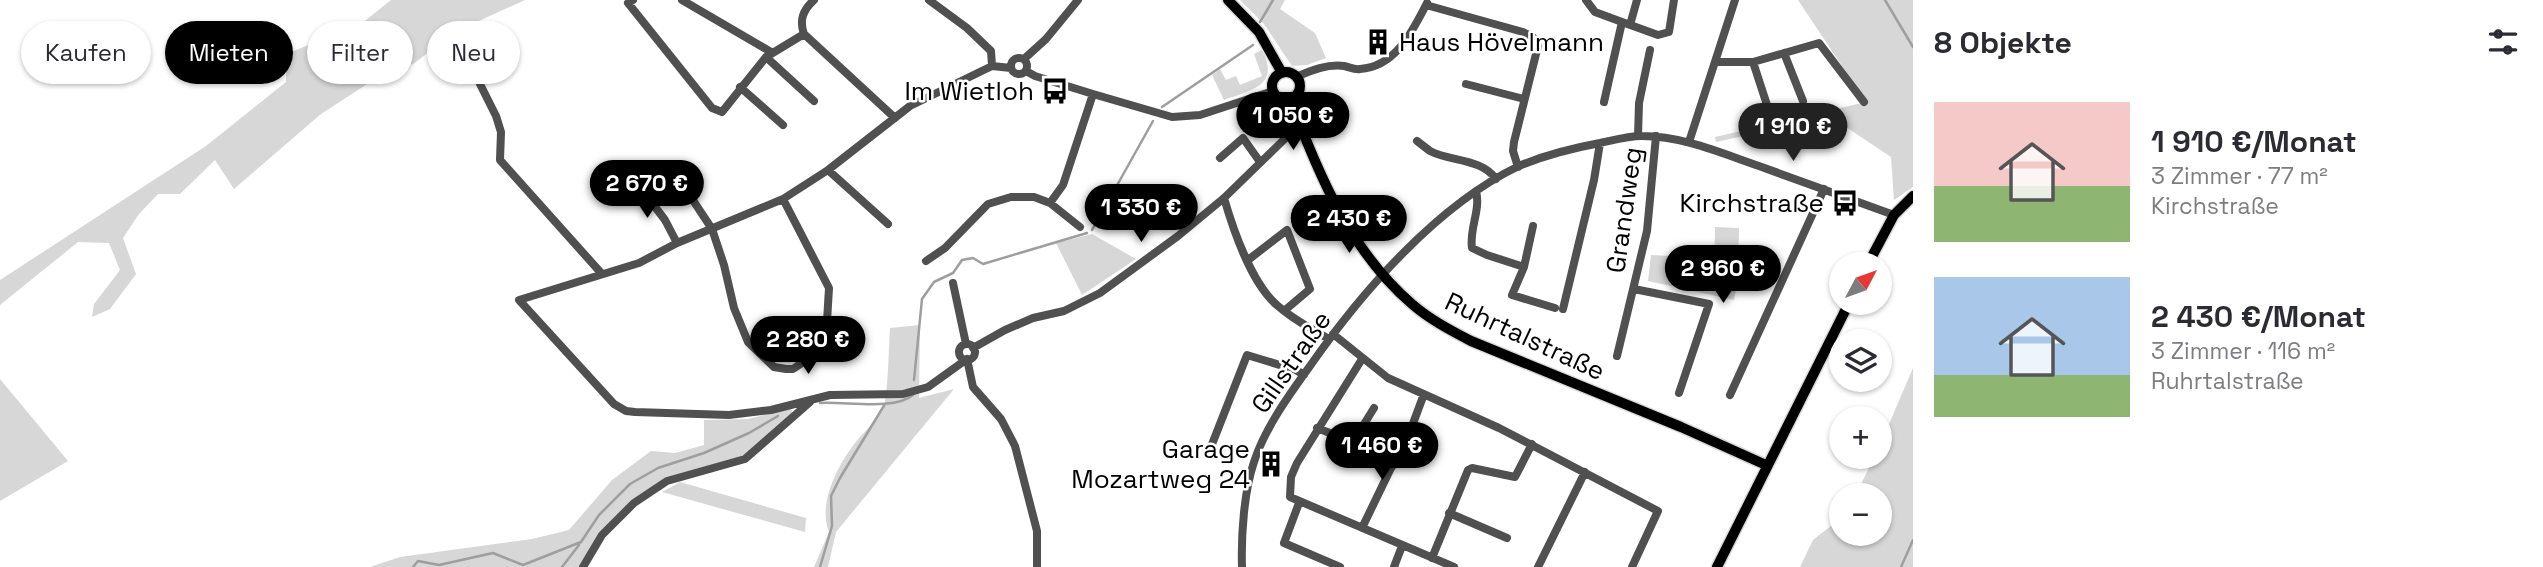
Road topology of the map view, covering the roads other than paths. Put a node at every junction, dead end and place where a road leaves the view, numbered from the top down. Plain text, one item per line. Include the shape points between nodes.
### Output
1 (633, 0) edge
2 (682, 0) edge
3 (814, 0) edge
4 (929, 0) edge
5 (1078, 0) edge
6 (1228, 0) edge
7 (1586, 0) edge
8 (1637, 0) edge
9 (1674, 0) edge
10 (1735, 0) edge
11 (1427, 2) edge
12 (1626, 24) junction
13 (804, 34) junction
14 (1650, 50) dead end
15 (1784, 53) junction
16 (768, 55) junction
17 (1024, 59) junction
18 (1716, 62) junction
19 (1753, 62) junction
20 (992, 66) junction
21 (1011, 68) junction
22 (1026, 71) junction
23 (1282, 73) junction
24 (1297, 77) junction
25 (480, 84) edge
26 (1466, 84) dead end
27 (740, 87) junction
28 (1273, 91) junction
29 (1093, 94) junction
30 (1290, 99) junction
31 (1524, 99) junction
32 (814, 101) dead end
33 (1803, 101) dead end
34 (1604, 102) dead end
35 (1864, 102) dead end
36 (1768, 108) dead end
37 (895, 118) junction
38 (783, 125) dead end
39 (1299, 125) junction
40 (1638, 136) junction
41 (1656, 136) junction
42 (1417, 141) dead end
43 (1689, 142) junction
44 (1600, 143) junction
45 (1220, 158) dead end
46 (1260, 162) junction
47 (1518, 167) junction
48 (828, 170) junction
49 (677, 176) dead end
50 (1496, 179) junction
51 (637, 183) dead end
52 (1824, 189) junction
53 (1476, 191) junction
54 (1913, 196) edge
55 (1224, 198) junction
56 (783, 199) junction
57 (1049, 203) junction
58 (1894, 215) junction
59 (888, 225) dead end
60 (1533, 226) dead end
61 (1080, 227) dead end
62 (712, 229) junction
63 (677, 243) junction
64 (1874, 252) edge
65 (1248, 260) junction
66 (926, 261) dead end
67 (1524, 267) junction
68 (602, 274) junction
69 (1384, 275) junction
70 (953, 283) dead end
71 (1634, 289) junction
72 (1284, 311) junction
73 (1843, 315) edge
74 (1331, 336) junction
75 (970, 346) junction
76 (1617, 356) dead end
77 (967, 359) junction
78 (1362, 359) junction
79 (1304, 375) junction
80 (1679, 393) dead end
81 (1424, 394) junction
82 (1730, 396) dead end
83 (812, 400) junction
84 (1374, 408) dead end
85 (1317, 428) junction
86 (1353, 442) junction
87 (1532, 444) junction
88 (1209, 452) dead end
89 (1766, 465) junction
90 (1390, 470) junction
91 (1584, 472) junction
92 (1299, 503) junction
93 (1449, 513) junction
94 (1362, 528) junction
95 (1507, 538) dead end
96 (1402, 546) junction
97 (1432, 558) junction
98 (583, 567) edge
99 (1037, 567) edge
100 (1242, 567) edge
101 (1340, 567) edge
102 (1394, 567) edge
103 (1454, 567) edge
104 (1538, 567) edge
105 (1632, 567) edge
106 (1717, 567) edge

1 - 27 street via 628,3 712,108 722,112
2 - 16 street
3 - 13 street via 802,16
4 - 20 street via 991,51
5 - 17 street
6 - 23 main road via 1259,32
7 - 12 street via 1595,12
8 - 12 street
9 - 12 street via 1669,32 1658,35
10 - 18 street
11 - 24 street via 1411,34 1387,60 1360,70 1320,67
11 - 31 street via 1533,37 1537,55
12 - 34 street
13 - 16 street
13 - 37 street
14 - 40 street via 1639,103
15 - 19 street
15 - 33 street
15 - 35 street via 1822,44
16 - 27 street
16 - 32 street
17 - 21 street via 1013,60
17 - 22 street
18 - 19 street
18 - 43 street
19 - 36 street
20 - 21 street
20 - 37 street
21 - 22 street via 1019,75
22 - 29 street
23 - 24 main road
23 - 28 main road via 1275,78
24 - 30 main road via 1300,87
25 - 68 street via 501,132 500,160
26 - 31 street
27 - 38 street
28 - 29 street via 1182,118
28 - 30 main road via 1277,97
29 - 57 street via 1063,185
30 - 39 main road, Ruhrtalstraße
31 - 47 street via 1513,151
37 - 48 street
39 - 46 street
39 - 69 main road, Ruhrtalstraße via 1340,215
40 - 41 street
40 - 44 street
41 - 43 street
41 - 71 street, Grandweg via 1647,232
42 - 50 street via 1431,151 1487,170
43 - 52 street
44 - 47 street
44 - 67 street via 1559,308 1512,295
45 - 46 street via 1243,138
46 - 55 street
47 - 50 street
48 - 56 street
48 - 59 street
49 - 62 street
50 - 53 street
51 - 63 street
52 - 58 street
52 - 82 street
53 - 67 street via 1472,248
53 - 69 street via 1436,222
54 - 58 main road
55 - 65 street
55 - 75 street via 1100,293
56 - 62 street
56 - 62 street via 829,288 823,349 793,369 774,367 748,342
57 - 61 street
57 - 66 street via 1025,195 988,204
58 - 64 main road
60 - 67 street
62 - 63 street
63 - 68 street via 639,263
65 - 72 street
65 - 72 street via 1287,230 1310,289
68 - 83 street via 519,300 614,404 626,411 729,415
69 - 74 street, Gillstraße
69 - 89 main road, Ruhrtalstraße via 1412,304 1471,341
70 - 75 street
71 - 76 street, Grandweg
71 - 80 street, Grandweg via 1709,303
72 - 74 street
73 - 89 main road
74 - 78 street
74 - 79 street, Gillstraße
75 - 77 street via 974,355
75 - 77 street via 961,346 959,352
77 - 83 street via 928,387 903,394 830,395
77 - 99 street via 973,387 1001,419 1016,446 1037,531
78 - 81 street via 1388,378
78 - 85 street
79 - 88 street via 1247,355
79 - 100 street, Gillstraße via 1255,460 1246,505
81 - 87 street
81 - 90 street
83 - 98 street via 745,459 667,481 634,503 602,535
84 - 86 street
85 - 86 street
85 - 92 street via 1293,471 1290,498
86 - 90 street
87 - 91 street
87 - 93 street via 1515,477 1468,470
89 - 106 main road
90 - 94 street
91 - 104 street
91 - 105 street via 1658,512
92 - 94 street
92 - 101 street via 1284,543
93 - 95 street
93 - 97 street
94 - 96 street
96 - 97 street
96 - 102 street
97 - 103 street

